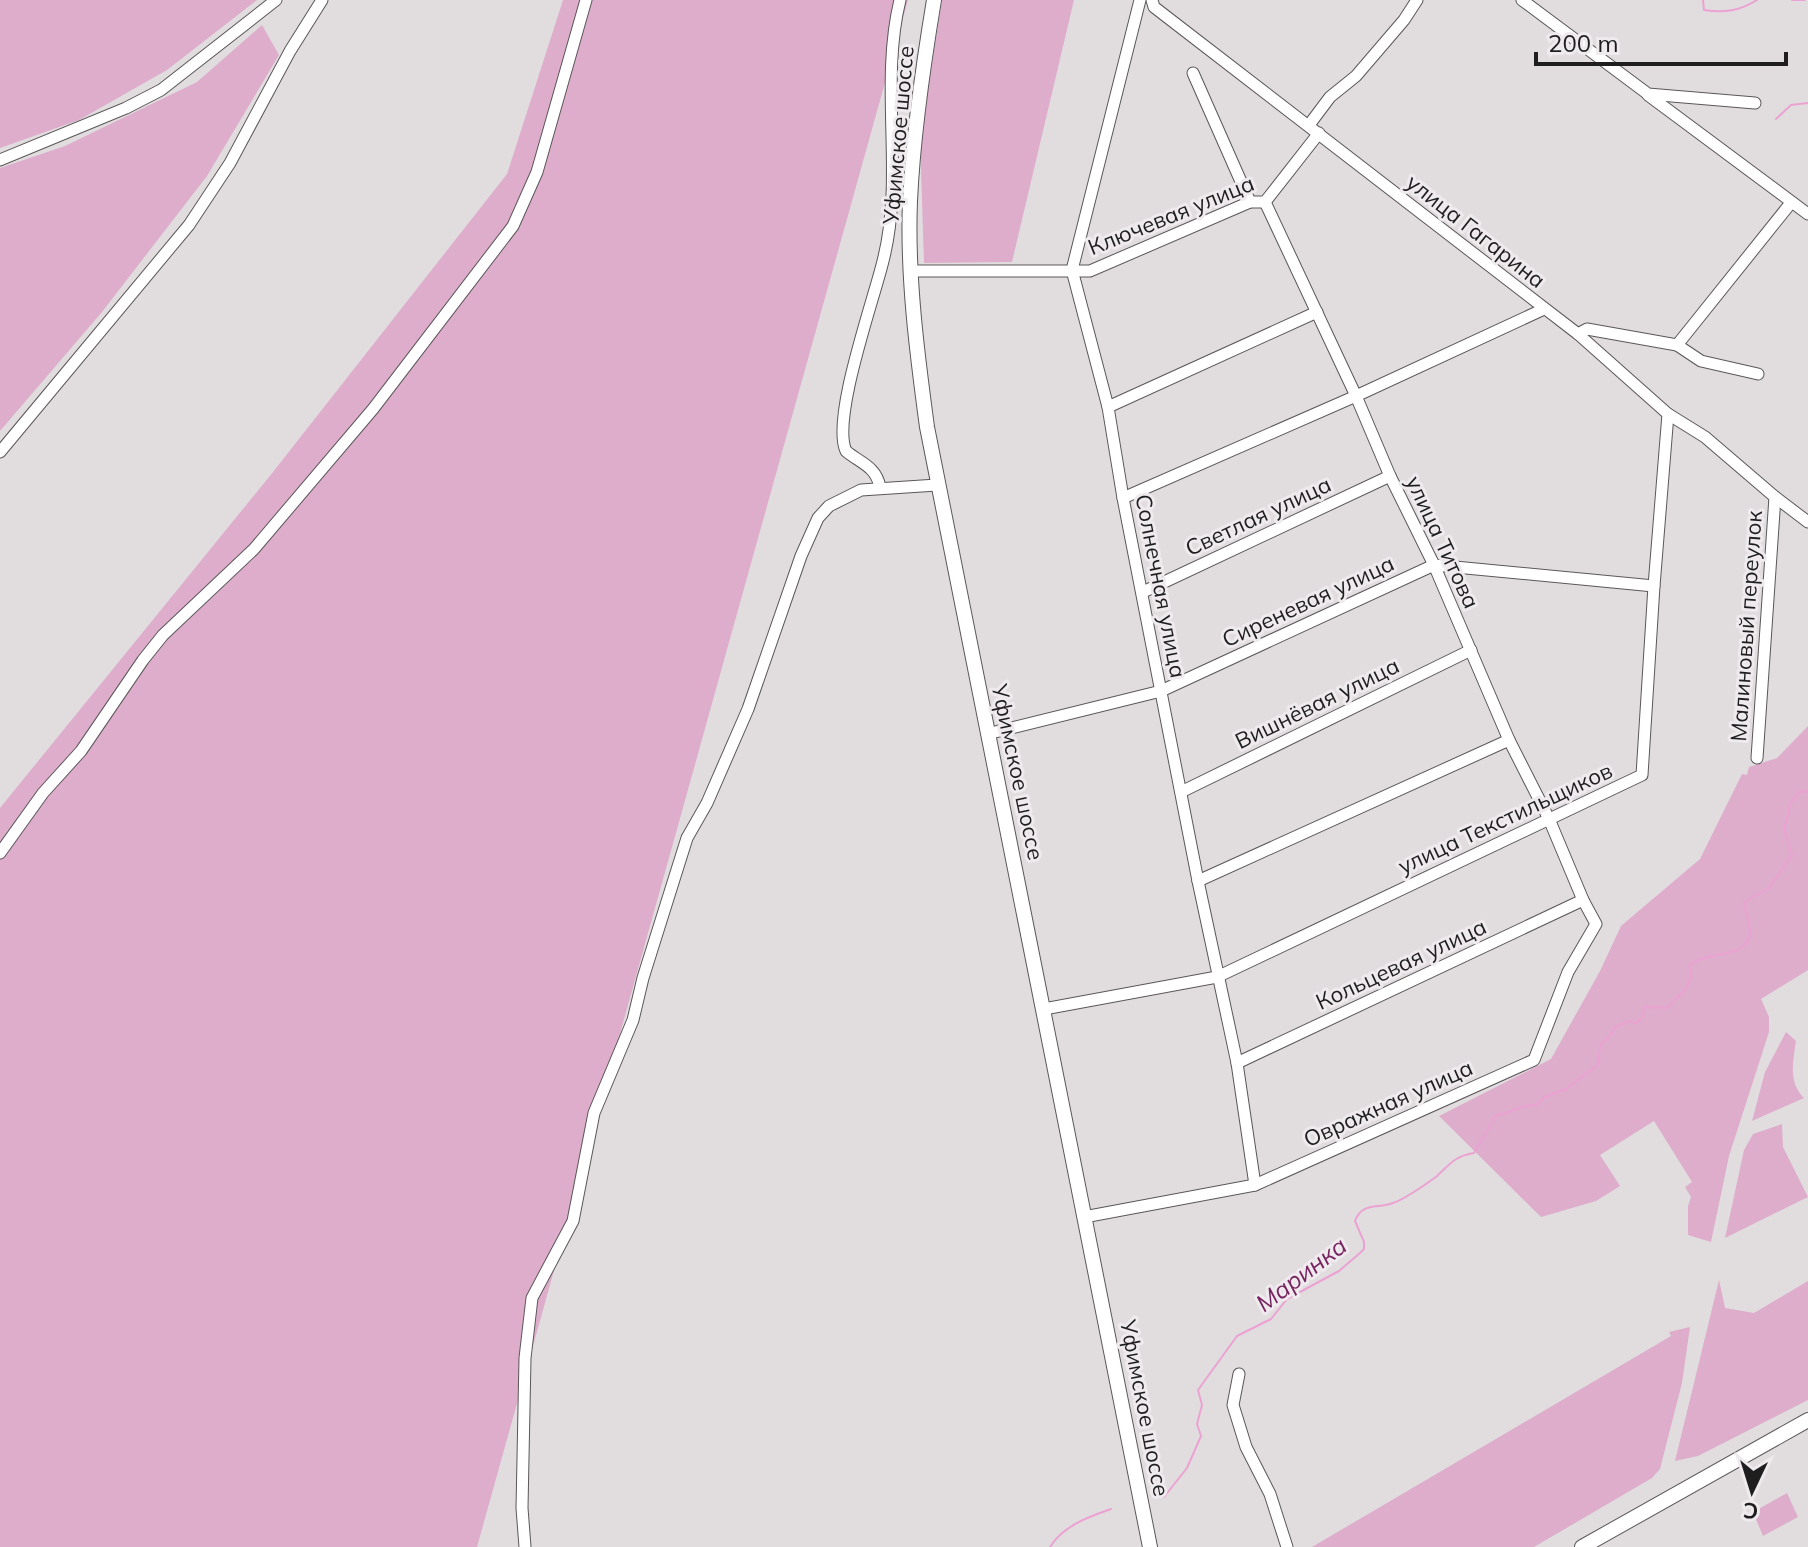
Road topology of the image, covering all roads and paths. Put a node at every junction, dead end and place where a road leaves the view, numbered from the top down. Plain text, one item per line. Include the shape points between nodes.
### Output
1 (276, 0) edge
2 (322, 0) edge
3 (586, 0) edge
4 (900, 0) edge
5 (934, 0) edge
6 (1140, 0) edge
7 (1152, 0) edge
8 (1400, 0) edge
9 (1522, 0) edge
10 (1414, 3) edge
11 (1193, 73) dead end
12 (1648, 94) junction
13 (1755, 103) dead end
14 (1309, 125) junction
15 (1319, 133) junction
16 (0, 160) edge
17 (1250, 202) junction
18 (1265, 202) junction
19 (1790, 204) junction
20 (1808, 214) edge
21 (1072, 270) junction
22 (913, 271) junction
23 (1544, 309) junction
24 (1317, 312) junction
25 (1578, 334) junction
26 (1677, 345) junction
27 (1758, 374) dead end
28 (1356, 396) junction
29 (1108, 407) junction
30 (1668, 414) junction
31 (0, 452) edge
32 (1390, 476) junction
33 (937, 485) junction
34 (880, 487) junction
35 (1775, 497) junction
36 (1123, 498) junction
37 (1808, 522) edge
38 (1434, 565) junction
39 (1654, 586) junction
40 (1143, 592) junction
41 (1471, 650) junction
42 (1161, 691) junction
43 (987, 734) junction
44 (1509, 740) junction
45 (1757, 758) dead end
46 (1181, 792) junction
47 (1549, 819) junction
48 (0, 853) edge
49 (1198, 881) junction
50 (1583, 900) junction
51 (1217, 977) junction
52 (1044, 1009) junction
53 (1237, 1063) junction
54 (1255, 1185) junction
55 (1084, 1217) junction
56 (1239, 1374) dead end
57 (1808, 1420) edge
58 (525, 1547) edge
59 (1150, 1547) edge
60 (1287, 1547) edge
61 (1582, 1547) edge

1 - 16 street via 161,90
2 - 31 street via 189,225
3 - 48 street via 537,172 513,226 373,409 254,549 163,635
4 - 34 street via 892,62 892,204 841,437 846,451 871,467
5 - 22 main road, Уфимское шоссе via 915,138 910,203
6 - 21 street, Солнечная улица
7 - 14 street, улица Гагарина via 1154,7
8 - 10 street
9 - 12 street
10 - 14 street
11 - 17 street
12 - 13 street
12 - 19 street
14 - 15 street, улица Гагарина
15 - 18 street, Ключевая улица
15 - 23 street, улица Гагарина
17 - 18 street, Ключевая улица
17 - 21 street, Ключевая улица via 1090,271
18 - 24 street, улица Титова
19 - 20 street
19 - 26 street
21 - 22 street, Ключевая улица
21 - 29 street, Солнечная улица
22 - 33 main road, Уфимское шоссе via 916,349
23 - 25 street, улица Гагарина
23 - 28 street
24 - 28 street, улица Титова
24 - 29 street
25 - 26 street via 1587,329
25 - 30 street, улица Гагарина
26 - 27 street via 1701,361
28 - 32 street, улица Титова
28 - 36 street
29 - 36 street, Солнечная улица
30 - 35 street, улица Гагарина via 1705,437
30 - 39 street, улица Текстильщиков
32 - 38 street, улица Титова
32 - 40 street, Светлая улица
33 - 34 street
33 - 43 main road, Уфимское шоссе
34 - 58 street via 829,506 801,556 748,709 687,838 633,1020 594,1113 573,1221 532,1298 525,1372
35 - 37 street
35 - 45 street, Малиновый переулок
36 - 40 street, Солнечная улица
38 - 39 street
38 - 41 street, улица Титова
38 - 42 street, Сиреневая улица
39 - 47 street, улица Текстильщиков via 1642,775
40 - 42 street, Солнечная улица
41 - 44 street, улица Титова
41 - 46 street, Вишнёвая улица
42 - 43 street, Сиреневая улица
42 - 46 street, Солнечная улица
43 - 52 main road, Уфимское шоссе
44 - 47 street, улица Титова
44 - 49 street
46 - 49 street, Солнечная улица
47 - 50 street, улица Титова
47 - 51 street, улица Текстильщиков
49 - 51 street, Солнечная улица
50 - 53 street, Кольцевая улица
50 - 54 street, Овражная улица via 1596,924 1568,972 1534,1060
51 - 52 street, улица Текстильщиков
51 - 53 street, Солнечная улица
52 - 55 main road, Уфимское шоссе
53 - 54 street, Солнечная улица
54 - 55 street, Овражная улица
55 - 59 main road, Уфимское шоссе
56 - 60 street via 1233,1405
57 - 61 main road

